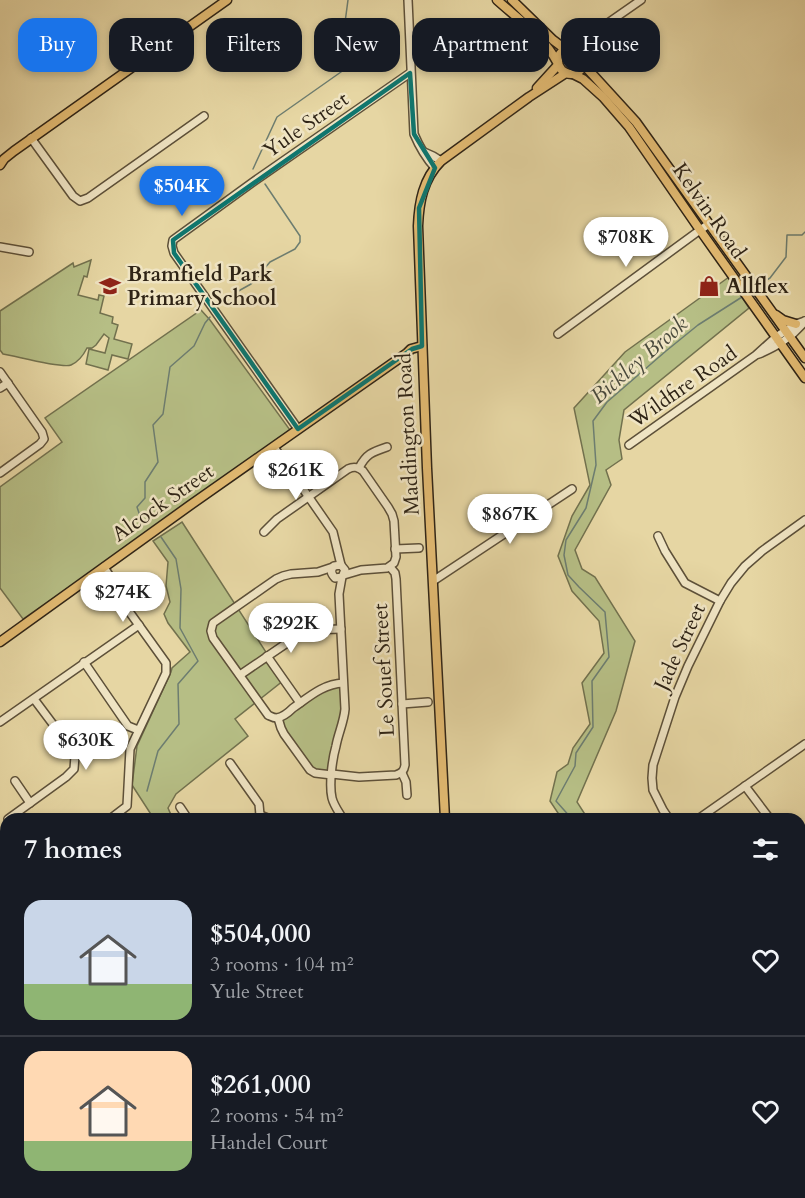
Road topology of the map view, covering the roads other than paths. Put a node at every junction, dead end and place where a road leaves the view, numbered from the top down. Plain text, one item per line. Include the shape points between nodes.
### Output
1 (227, 0) edge
2 (408, 0) edge
3 (497, 0) edge
4 (512, 0) edge
5 (640, 0) edge
6 (615, 18) edge
7 (561, 44) edge
8 (561, 53) edge
9 (558, 63) junction
10 (573, 72) edge
11 (590, 72) edge
12 (410, 73) junction
13 (570, 73) junction
14 (529, 98) junction
15 (204, 116) dead end
16 (31, 138) junction
17 (1, 162) edge
18 (438, 164) junction
19 (663, 168) junction
20 (709, 225) junction
21 (700, 230) junction
22 (0, 247) edge
23 (29, 252) dead end
24 (773, 313) junction
25 (802, 322) edge
26 (558, 334) dead end
27 (788, 334) junction
28 (778, 340) junction
29 (422, 350) junction
30 (805, 358) edge
31 (0, 372) edge
32 (805, 378) edge
33 (8, 383) junction
34 (0, 388) edge
35 (298, 429) junction
36 (629, 445) dead end
37 (274, 447) junction
38 (387, 447) dead end
39 (358, 468) junction
40 (0, 473) edge
41 (572, 489) dead end
42 (308, 497) junction
43 (805, 520) edge
44 (264, 532) dead end
45 (658, 536) dead end
46 (419, 548) dead end
47 (395, 549) junction
48 (338, 566) junction
49 (104, 567) junction
50 (390, 567) junction
51 (361, 570) junction
52 (318, 572) junction
53 (339, 577) junction
54 (433, 581) junction
55 (720, 601) junction
56 (139, 625) junction
57 (341, 629) junction
58 (0, 642) edge
59 (267, 656) junction
60 (84, 662) junction
61 (240, 675) junction
62 (343, 683) junction
63 (34, 699) junction
64 (428, 702) dead end
65 (300, 703) junction
66 (402, 704) junction
67 (278, 718) junction
68 (0, 722) edge
69 (138, 730) junction
70 (805, 744) edge
71 (231, 763) dead end
72 (402, 773) junction
73 (332, 775) junction
74 (15, 781) dead end
75 (746, 786) junction
76 (407, 795) dead end
77 (30, 803) junction
78 (180, 807) dead end
79 (16, 813) edge
80 (122, 813) edge
81 (184, 813) edge
82 (258, 813) edge
83 (339, 813) edge
84 (445, 813) edge
85 (665, 813) edge
86 (707, 813) edge
87 (766, 813) edge

1 - 16 main road
2 - 12 street
3 - 9 main road via 543,42
4 - 7 main road
5 - 6 street
8 - 9 main road
9 - 13 main road
9 - 14 main road, Maddington Road
10 - 13 main road
11 - 19 main road, Kelvin Road via 636,122
12 - 18 street via 414,134 420,148
12 - 35 street, Yule Street via 244,189 174,240 172,246
13 - 14 main road, Maddington Road
13 - 19 main road, Kelvin Road via 603,97
14 - 18 main road, Maddington Road
15 - 16 street via 80,201
16 - 17 main road
18 - 29 main road, Maddington Road via 418,208
19 - 20 main road, Kelvin Road
19 - 21 main road, Kelvin Road
20 - 21 street
20 - 24 main road, Kelvin Road
21 - 26 street
21 - 28 main road, Kelvin Road
22 - 23 street
24 - 25 main road via 783,320
24 - 27 main road, Kelvin Road
25 - 27 street, Wildfire Road
27 - 28 street, Wildfire Road
27 - 30 main road, Kelvin Road
28 - 32 main road, Kelvin Road
28 - 36 street, Wildfire Road
29 - 35 main road, Alcock Street via 411,349
29 - 54 main road, Maddington Road
31 - 33 street
33 - 34 street
33 - 40 street via 44,439
35 - 37 main road, Alcock Street
37 - 42 street
37 - 49 main road, Alcock Street
38 - 39 street via 369,454
39 - 42 street via 348,469
39 - 47 street via 392,514
41 - 54 street
42 - 44 street
42 - 48 street via 333,532
43 - 55 street, Jade Street via 745,566
45 - 55 street via 685,583
46 - 47 street
47 - 50 street
48 - 51 street
48 - 52 street
48 - 53 street via 345,570
48 - 53 street via 331,572
49 - 56 street
49 - 58 main road, Alcock Street
50 - 51 street
50 - 66 street, Le Souef Street via 396,579
51 - 53 street
52 - 53 street
52 - 61 street via 276,579 213,623 213,638
53 - 57 street
54 - 84 main road, Maddington Road
55 - 85 street, Jade Street via 675,697 653,765 653,790
56 - 60 street
56 - 69 street via 167,668
57 - 59 street via 303,632
57 - 62 street
59 - 61 street
59 - 65 street
60 - 63 street
60 - 69 street via 128,726
61 - 67 street via 268,715
62 - 65 street via 330,685
62 - 73 street via 345,715
63 - 68 street
63 - 77 street via 75,756 74,769
64 - 66 street
65 - 67 street
66 - 72 street, Le Souef Street
67 - 73 street via 280,728 310,770
69 - 80 street via 129,749 127,806
70 - 75 street
71 - 82 street via 259,804
72 - 73 street
72 - 76 street, Le Souef Street
73 - 83 street via 332,800
74 - 77 street
75 - 86 street
75 - 87 street
77 - 79 street
78 - 81 street

